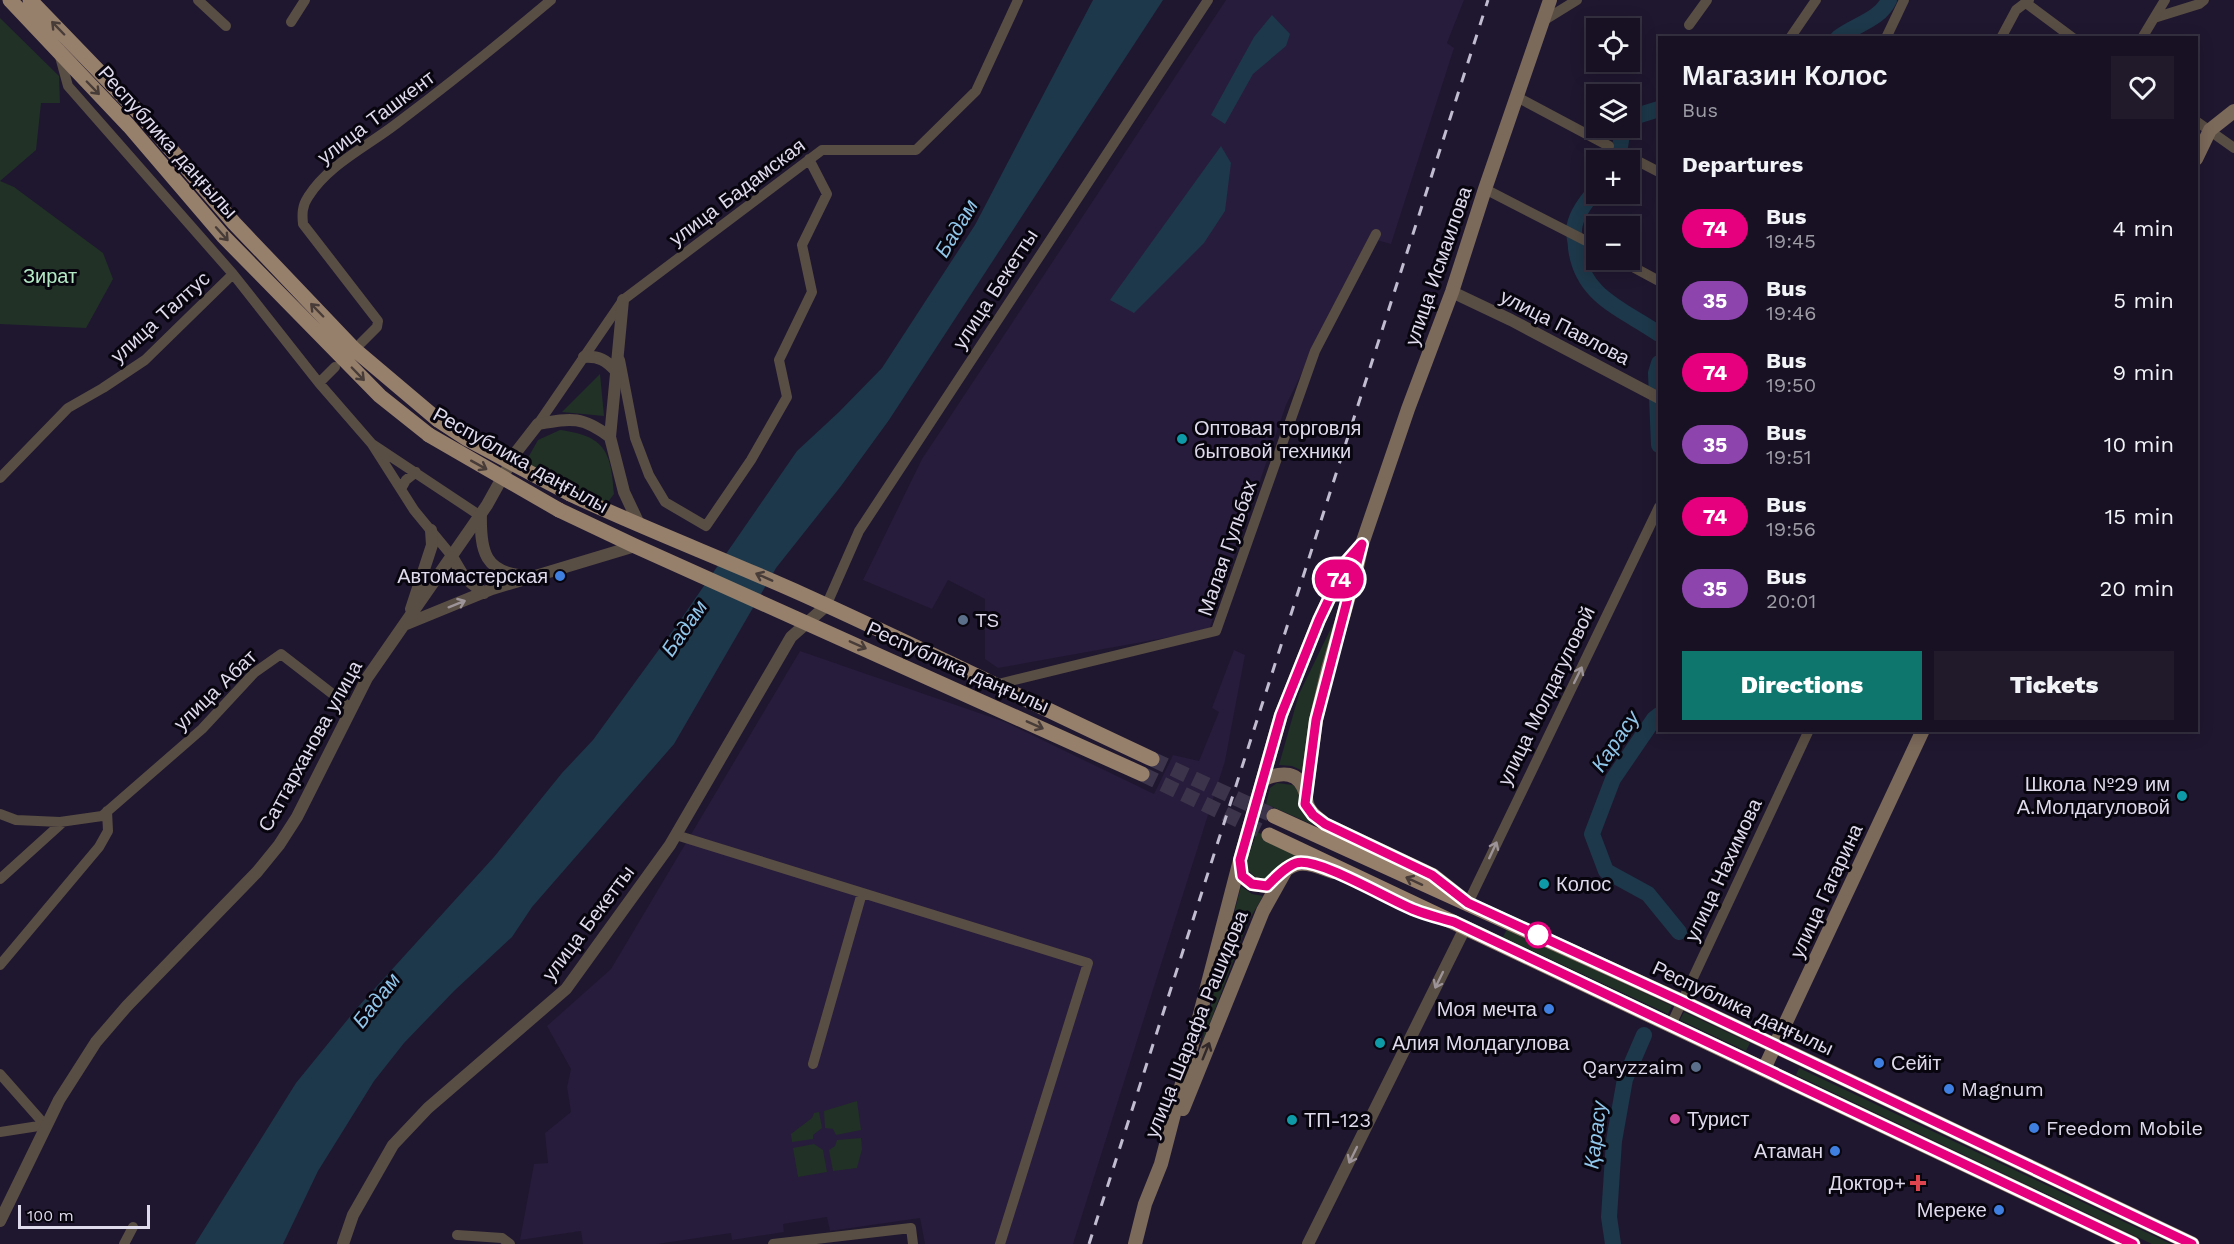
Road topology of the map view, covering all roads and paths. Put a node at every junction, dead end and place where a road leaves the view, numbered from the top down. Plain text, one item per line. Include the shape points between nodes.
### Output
1 (10, 0) edge
2 (30, 0) edge
3 (198, 0) edge
4 (305, 0) edge
5 (551, 0) edge
6 (1018, 0) edge
7 (1208, 0) edge
8 (1550, 0) edge
9 (1577, 0) edge
10 (1707, 0) edge
11 (1816, 0) edge
12 (1904, 0) edge
13 (2165, 0) edge
14 (2204, 0) edge
15 (2027, 2) edge
16 (2154, 18) junction
17 (1543, 21) junction
18 (291, 22) dead end
19 (1689, 25) dead end
20 (226, 26) dead end
21 (1791, 36) edge
22 (1887, 36) edge
23 (2002, 36) edge
24 (2070, 36) edge
25 (2143, 36) edge
26 (59, 52) junction
27 (1517, 97) junction
28 (2234, 111) edge
29 (2198, 122) edge
30 (2210, 130) junction
31 (1610, 146) dead end
32 (2234, 148) edge
33 (2198, 155) edge
34 (810, 159) junction
35 (1640, 162) edge
36 (1658, 171) edge
37 (1485, 189) junction
38 (1376, 234) dead end
39 (1586, 240) edge
40 (1639, 270) edge
41 (234, 274) junction
42 (1658, 280) edge
43 (1452, 292) junction
44 (623, 300) junction
45 (361, 344) dead end
46 (618, 351) junction
47 (584, 357) junction
48 (335, 367) dead end
49 (616, 371) junction
50 (319, 383) junction
51 (1658, 398) edge
52 (538, 424) junction
53 (610, 437) junction
54 (372, 444) junction
55 (416, 472) junction
56 (0, 478) edge
57 (401, 489) junction
58 (624, 492) junction
59 (1658, 509) edge
60 (610, 512) junction
61 (480, 513) junction
62 (640, 526) junction
63 (431, 530) junction
64 (1362, 544) junction
65 (635, 546) junction
66 (451, 555) junction
67 (535, 576) junction
68 (484, 593) junction
69 (822, 604) junction
70 (405, 622) junction
71 (806, 622) junction
72 (994, 685) junction
73 (352, 709) junction
74 (1808, 732) edge
75 (1922, 732) edge
76 (1152, 759) tunnel mouth
77 (1142, 774) tunnel mouth
78 (1263, 779) junction
79 (1306, 794) junction
80 (107, 811) junction
81 (0, 814) edge
82 (1274, 816) tunnel mouth
83 (63, 822) junction
84 (676, 835) junction
85 (1269, 835) tunnel mouth
86 (1240, 860) junction
87 (1287, 868) junction
88 (0, 879) edge
89 (862, 893) junction
90 (1468, 903) junction
91 (1460, 925) junction
92 (0, 965) edge
93 (1681, 1001) junction
94 (1671, 1025) junction
95 (1775, 1046) junction
96 (813, 1064) dead end
97 (1764, 1069) junction
98 (0, 1074) edge
99 (45, 1125) junction
100 (0, 1132) edge
101 (1161, 1164) junction
102 (0, 1221) edge
103 (134, 1227) dead end
104 (457, 1235) dead end
105 (124, 1244) edge
106 (343, 1244) edge
107 (510, 1244) edge
108 (773, 1244) edge
109 (913, 1244) edge
110 (1000, 1244) edge
111 (1135, 1244) edge
112 (1308, 1244) edge
113 (2133, 1244) edge
114 (2192, 1244) edge

1 - 26 main road, Республика даңғылы
60 -> 2 main road, Республика даңғылы, bridge via 467,439 438,420 354,349 234,224 143,117
3 - 20 street
4 - 18 street
5 - 45 street, улица Ташкент via 481,60 335,167 303,206 303,224 378,321
6 - 34 street, улица Бадамская via 976,91 916,150 822,150
7 - 69 street, улица Бекетты via 859,531
8 - 17 main road, улица Исмаилова
9 - 17 street
10 - 19 street
11 - 21 street
12 - 22 street
13 - 16 street
14 - 16 street
15 - 23 street via 2016,10
15 - 24 street
16 - 25 street
17 - 27 main road, улица Исмаилова
26 - 41 street via 68,86
26 -> 65 main road, Республика даңғылы, bridge via 129,126 223,236 380,396 429,435 559,510
27 - 31 street
27 - 37 main road, улица Исмаилова
28 - 30 main road
29 - 30 street
30 - 32 street
30 - 33 main road
34 - 44 street, улица Бадамская
34 - 46 street via 827,194 802,245 812,292 779,360 787,397 751,460 706,526 665,502 649,475 635,438
35 - 36 street
37 - 39 street
37 - 43 main road, улица Исмаилова
38 - 72 street, Малая Гульбах via 1315,351 1216,631
40 - 42 street
41 - 50 street
41 - 56 street, улица Талтус via 145,360 68,408
43 - 51 street, улица Павлова
43 - 64 main road, улица Исмаилова
44 - 46 street
44 - 47 street, улица Бадамская
46 - 49 street
47 - 49 street via 597,356
47 - 52 street, улица Бадамская
48 - 50 street
49 - 53 street
50 - 54 street
52 - 53 street via 568,418 592,423
52 - 61 street, Саттарханова улица
53 - 58 street
54 - 55 street
54 - 57 street
55 - 57 street
55 - 61 street
57 - 63 street
58 - 60 street
58 - 62 street
90 -> 59 street, улица Молдагуловой
60 - 62 main road, Республика даңғылы
61 - 66 street, Саттарханова улица
61 - 67 street via 480,540 486,557 497,570
69 -> 62 main road, Республика даңғылы
63 - 66 street
63 - 70 street via 432,545
64 - 78 main road, улица Исмаилова via 1347,561 1319,620 1281,715
64 - 79 main road, улица Исмаилова via 1316,720
65 - 67 street
65 - 71 main road, Республика даңғылы
66 - 68 street via 464,577
66 - 70 street, Саттарханова улица
67 - 68 street
70 -> 68 street
69 - 71 street, улица Бекетты
69 - 72 main road, Республика даңғылы
70 - 73 street, Саттарханова улица via 367,678
71 -> 77 main road, Республика даңғылы
71 - 84 street, улица Бекетты via 791,637
72 - 76 main road, Республика даңғылы
73 - 80 street, улица Абат via 280,654 254,674 202,729
73 - 99 street, Саттарханова улица via 279,845 96,1042
74 - 93 street, улица Нахимова
75 - 95 main road, улица Гагарина
78 - 79 main road via 1283,774 1296,777
78 - 86 main road, улица Исмаилова
79 - 90 main road via 1305,804 1325,824 1432,875
80 - 83 street, улица Абат via 102,816
80 - 92 street via 108,831 99,847
81 - 83 street, улица Абат via 16,820
90 -> 82 main road, Республика даңғылы
83 - 88 street
84 - 89 street
84 - 106 street, улица Бекетты via 566,989 428,1108 393,1146 353,1215
85 - 91 main road
86 - 87 main road via 1242,876 1252,884 1267,886
86 - 101 main road, улица Шарафа Рашидова
87 - 91 main road via 1297,863 1320,867 1416,911
101 -> 87 main road, улица Шарафа Рашидова via 1263,911
89 - 96 street
89 - 110 street via 1088,963
90 - 93 main road, Республика даңғылы
91 - 94 main road
91 -> 112 street
93 - 94 street, улица Нахимова
93 - 95 main road, Республика даңғылы
94 - 97 main road
95 - 97 main road, улица Гагарина
95 - 114 main road, Республика даңғылы
97 - 113 main road
98 - 99 street
99 - 100 street
99 - 102 street, Саттарханова улица
101 - 111 main road, улица Шарафа Рашидова
103 - 105 street
104 - 107 street via 502,1238
108 - 109 street via 910,1228

